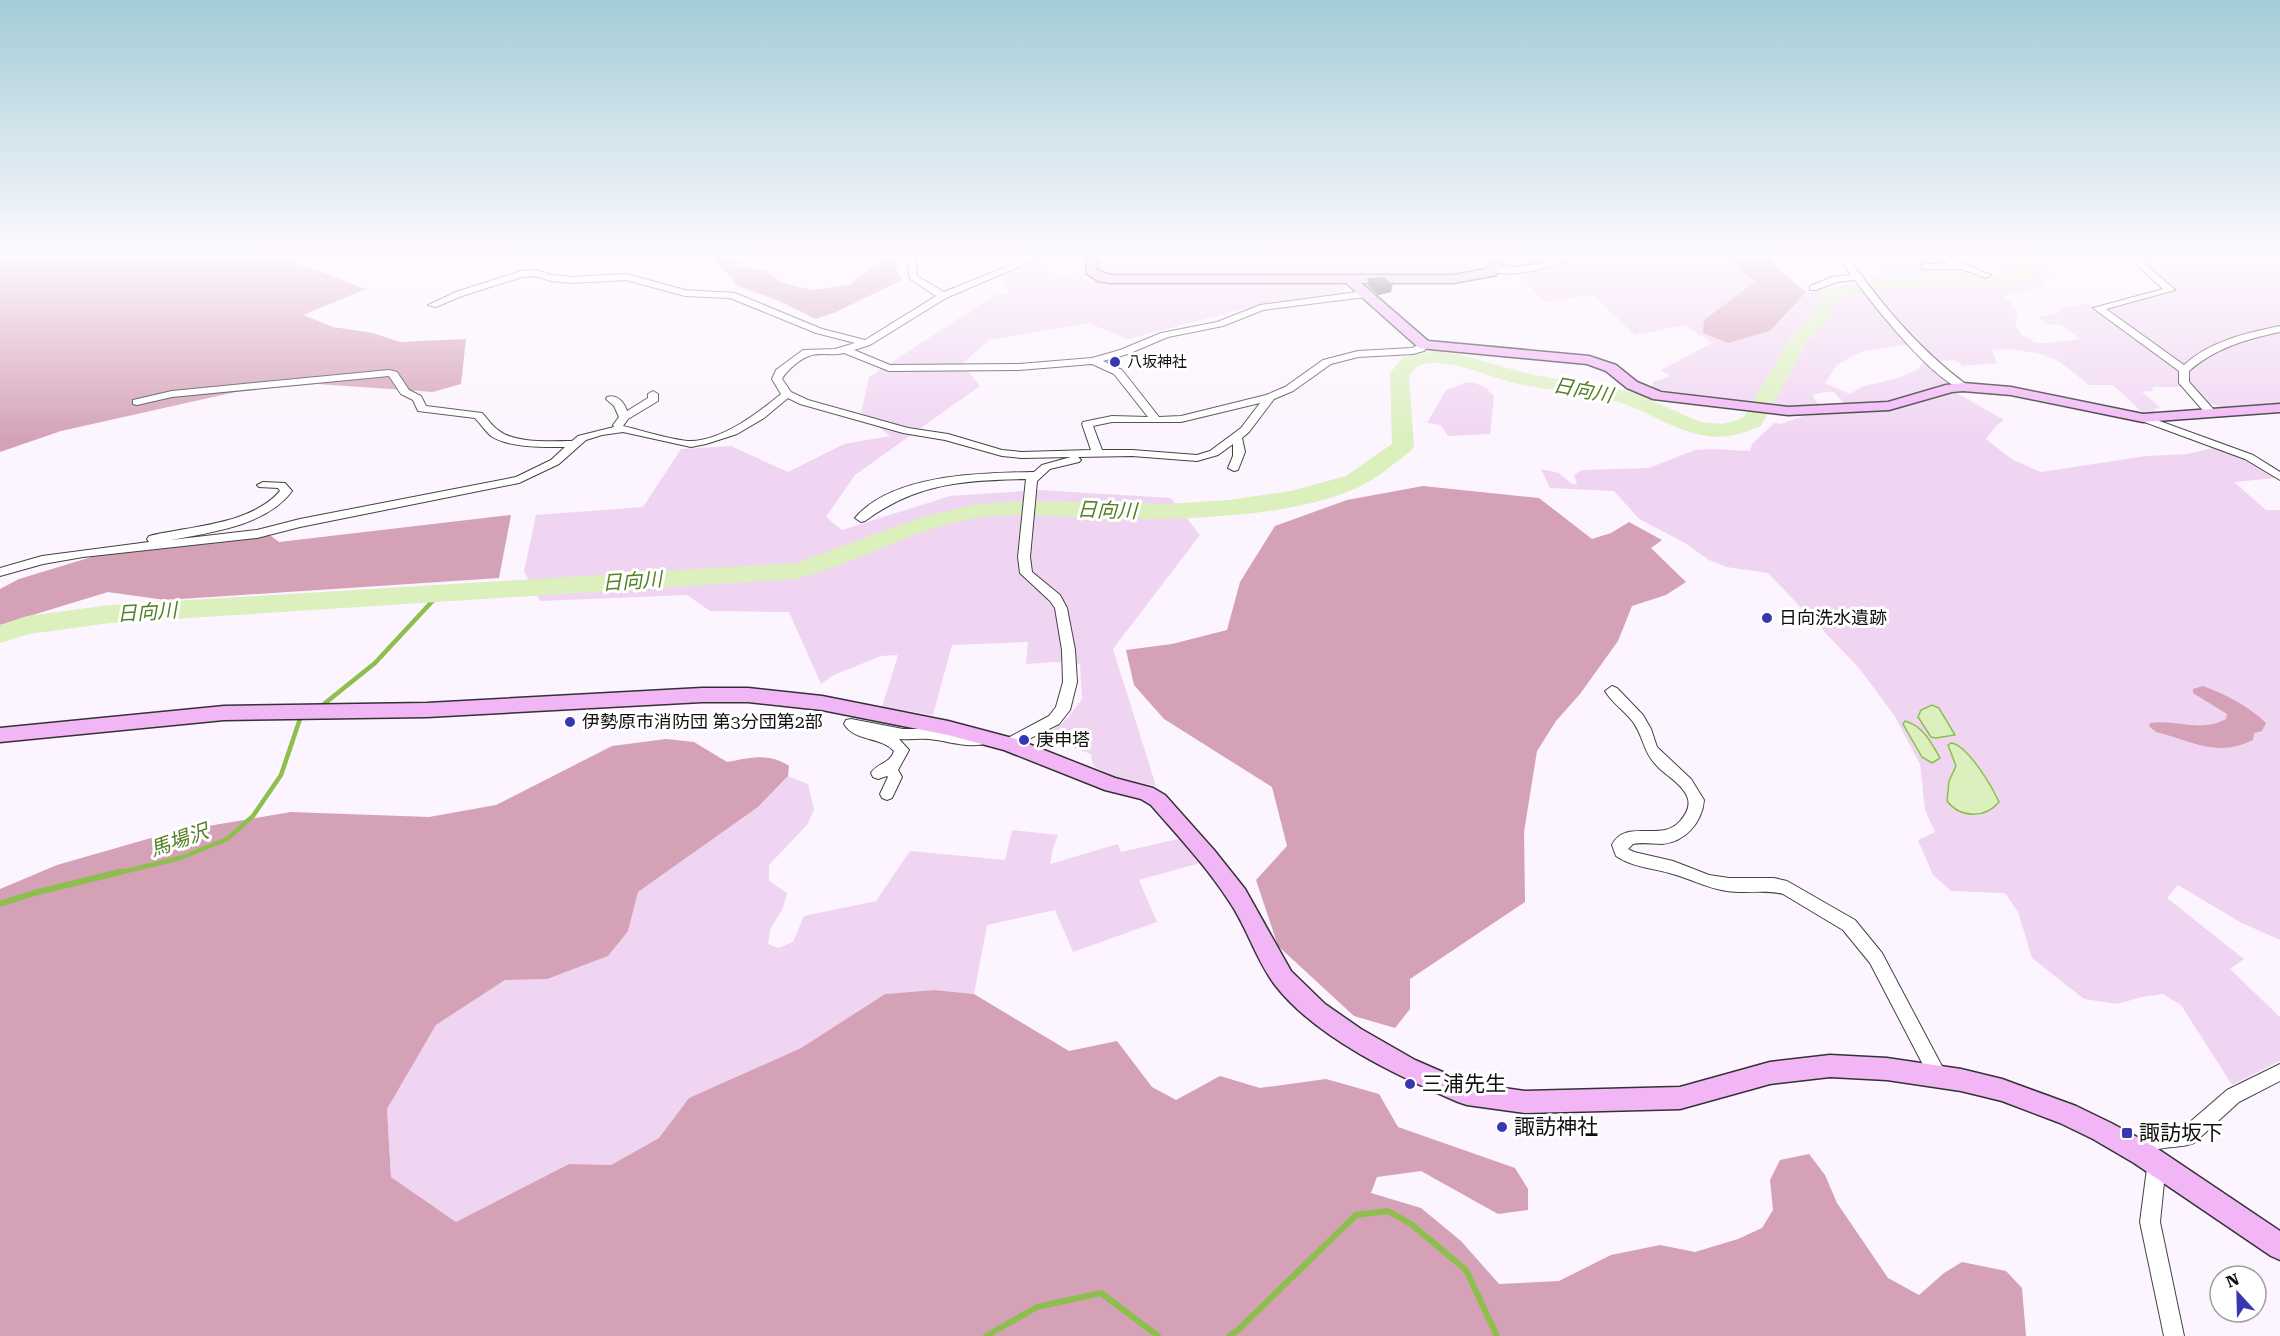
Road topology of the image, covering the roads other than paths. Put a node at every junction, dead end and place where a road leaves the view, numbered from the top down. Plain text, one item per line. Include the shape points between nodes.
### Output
1 (783, 316) edge
2 (910, 316) edge
3 (1239, 316) edge
4 (1391, 316) edge
5 (1889, 316) edge
6 (2109, 316) edge
7 (2280, 329) edge
8 (866, 343) junction
9 (1424, 345) junction
10 (846, 350) junction
11 (1093, 361) junction
12 (2184, 370) junction
13 (1963, 387) junction
14 (653, 394) dead end
15 (787, 394) junction
16 (1270, 397) junction
17 (611, 399) dead end
18 (137, 402) dead end
19 (2280, 408) edge
20 (2211, 413) junction
21 (624, 417) junction
22 (2143, 418) junction
23 (1156, 420) junction
24 (615, 429) junction
25 (1236, 437) junction
26 (573, 444) junction
27 (1096, 454) junction
28 (1234, 468) dead end
29 (1035, 475) junction
30 (2280, 477) edge
31 (263, 485) dead end
32 (861, 518) dead end
33 (104, 551) junction
34 (0, 572) edge
35 (1612, 691) dead end
36 (0, 735) edge
37 (1000, 741) junction
38 (887, 794) dead end
39 (2280, 1072) edge
40 (1938, 1076) junction
41 (2150, 1158) junction
42 (2280, 1247) edge
43 (2174, 1336) edge

1 - 8 street
2 - 8 street
3 - 11 street via 1165,335
4 - 9 street
5 - 13 street via 1934,365
6 - 12 street
7 - 12 street via 2217,348
8 - 10 street
9 - 13 street via 1588,360 1611,368 1648,393 1666,398 1767,409 1889,406
9 - 16 street via 1413,351 1358,354 1332,360
10 - 11 street via 889,368 1019,367
10 - 15 street via 807,352 780,372 779,386
11 - 23 street via 1118,372
12 - 20 street via 2184,383
13 - 22 street via 2011,391
14 - 21 street via 654,399
15 - 24 street via 733,432 706,441 691,444
15 - 27 street via 907,431 948,437 1002,453
16 - 23 street via 1181,419
16 - 25 street
17 - 21 street via 619,404
18 - 26 street via 172,394 389,373 405,392 417,398 422,409 478,415 494,433 514,440
19 - 20 street
20 - 22 street
21 - 24 street
22 - 30 street via 2249,457
23 - 27 street via 1112,418 1087,424
24 - 26 street
25 - 27 street via 1206,457
25 - 28 street via 1240,446
26 - 33 street via 555,462 519,480 257,534
27 - 29 street via 1051,465
29 - 32 street via 966,479 917,488 882,502
29 - 37 street via 1029,491 1024,566 1029,578 1055,598 1061,608 1070,685 1062,709 1053,720
31 - 33 street via 276,483 286,491 270,506 241,519
33 - 34 street via 42,560
35 - 40 street via 1637,717 1651,750 1691,787 1697,806 1678,834 1624,839 1621,852 1708,881 1786,888 1849,926 1876,958
36 - 37 street via 224,713 427,710 748,695 822,703
37 - 38 street via 903,734 851,724 861,732 888,738 902,750 898,762 884,771 895,777
37 - 40 street via 1158,800 1237,895 1283,978 1317,1011 1407,1068 1467,1094 1526,1102 1680,1098 1770,1073 1830,1066
39 - 41 street via 2233,1096 2187,1137 2149,1143
40 - 41 street via 2002,1090 2067,1113
41 - 42 street
41 - 43 street via 2150,1222

